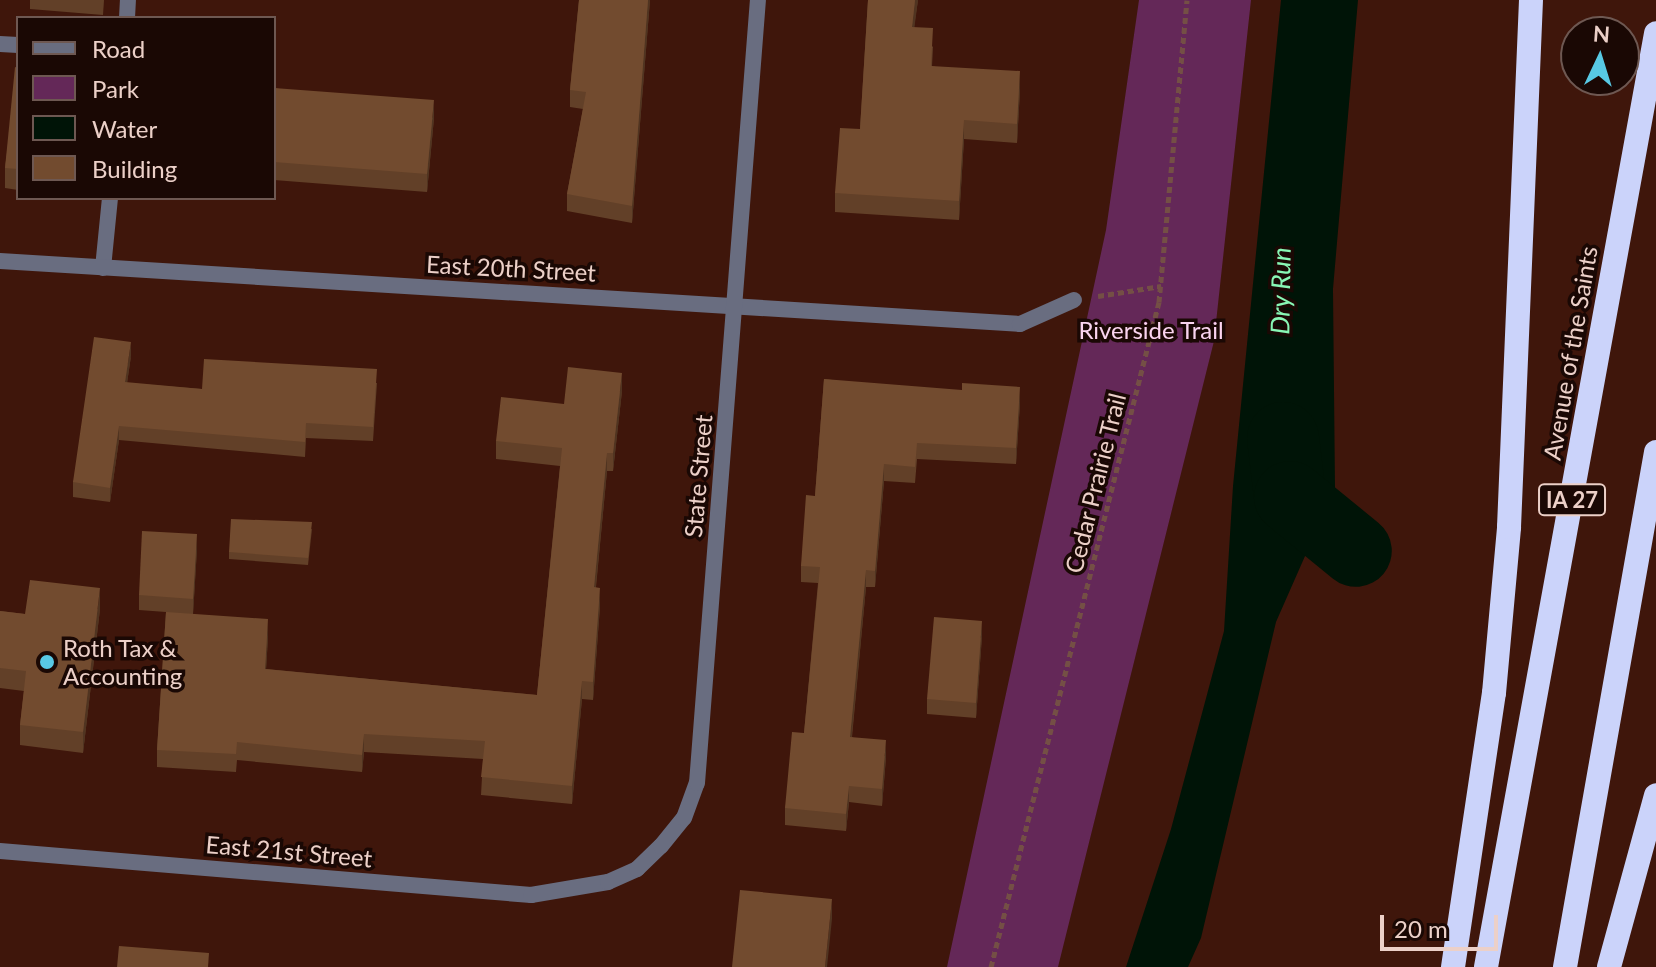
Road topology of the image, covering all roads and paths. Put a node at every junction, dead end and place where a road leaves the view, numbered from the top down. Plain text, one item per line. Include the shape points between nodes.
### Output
1 (758, 0) edge
2 (1187, 0) edge
3 (1531, 0) edge
4 (1656, 33) edge
5 (110, 200) edge
6 (0, 261) edge
7 (103, 268) junction
8 (1161, 286) junction
9 (1074, 300) joint
10 (736, 306) junction
11 (1656, 452) edge
12 (1656, 795) edge
13 (0, 851) edge
14 (574, 891) joint
15 (991, 967) edge
16 (1453, 967) edge
17 (1486, 967) edge
18 (1565, 967) edge
19 (1609, 967) edge

1 - 10 street, State Street
2 - 8 path, Cedar Prairie Trail
3 - 16 highway via 1509,527 1494,693
4 - 17 highway, Avenue of the Saints / IA 27
5 - 7 street
6 - 7 street, East 20th Street
7 - 10 street, East 20th Street
8 - 9 path
8 - 15 path, Cedar Prairie Trail
9 - 10 street, East 20th Street via 1020,324
10 - 14 street, State Street via 697,783 684,818 637,869
11 - 18 highway
12 - 19 highway
13 - 14 street, East 21st Street via 531,895

